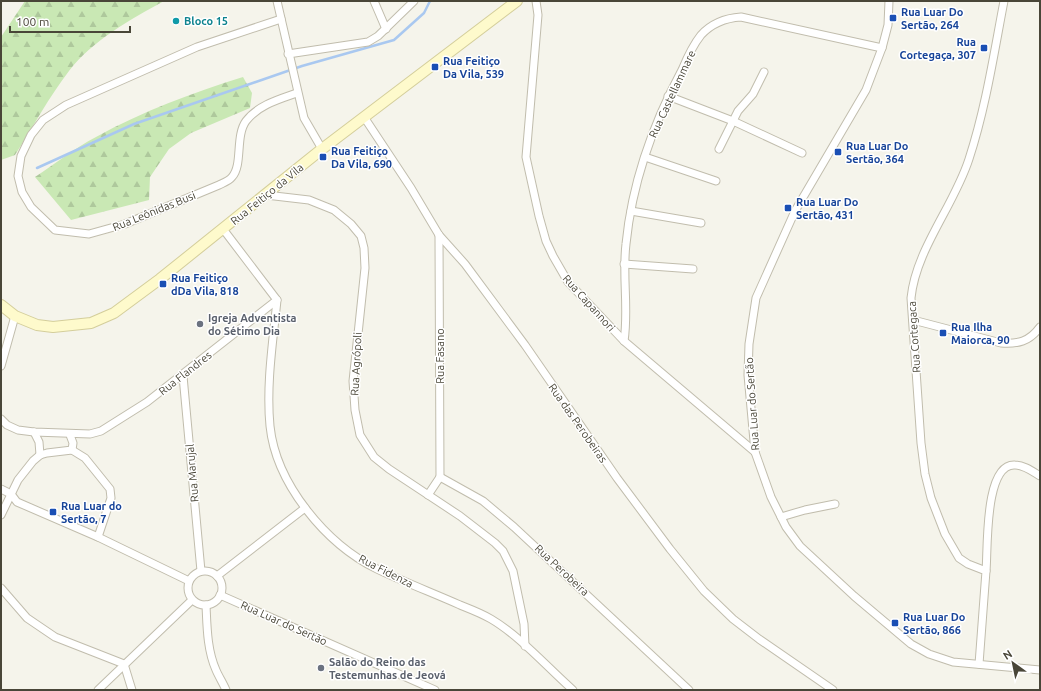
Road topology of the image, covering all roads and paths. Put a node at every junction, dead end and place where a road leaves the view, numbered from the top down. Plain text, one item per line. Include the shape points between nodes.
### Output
1 (277, 1) edge
2 (374, 1) edge
3 (414, 1) edge
4 (517, 1) edge
5 (536, 1) edge
6 (889, 1) edge
7 (1004, 1) edge
8 (280, 19) junction
9 (386, 29) junction
10 (882, 48) junction
11 (288, 54) junction
12 (764, 72) dead end
13 (297, 93) junction
14 (668, 96) junction
15 (364, 117) junction
16 (733, 121) junction
17 (322, 149) junction
18 (719, 149) dead end
19 (802, 153) dead end
20 (645, 157) junction
21 (716, 181) dead end
22 (266, 195) junction
23 (631, 211) junction
24 (701, 223) dead end
25 (223, 229) junction
26 (439, 235) junction
27 (624, 264) junction
28 (693, 269) dead end
29 (277, 300) junction
30 (1, 304) edge
31 (15, 316) junction
32 (913, 320) junction
33 (1040, 327) edge
34 (624, 341) junction
35 (1, 366) edge
36 (183, 376) junction
37 (1, 419) edge
38 (34, 432) junction
39 (70, 434) junction
40 (72, 450) junction
41 (755, 452) junction
42 (40, 455) junction
43 (1040, 476) edge
44 (440, 477) junction
45 (1, 489) edge
46 (11, 494) junction
47 (428, 495) junction
48 (4, 501) edge
49 (17, 502) junction
50 (835, 504) dead end
51 (305, 508) junction
52 (1, 515) edge
53 (781, 518) junction
54 (98, 537) junction
55 (201, 571) junction
56 (986, 571) junction
57 (217, 576) junction
58 (189, 581) junction
59 (1, 588) edge
60 (220, 595) junction
61 (192, 600) junction
62 (206, 605) junction
63 (525, 646) junction
64 (124, 664) junction
65 (979, 664) junction
66 (1040, 670) edge
67 (225, 688) edge
68 (98, 690) edge
69 (132, 690) edge
70 (230, 690) edge
71 (435, 690) edge
72 (573, 690) edge
73 (689, 690) edge
74 (833, 690) edge

1 - 8 street
2 - 9 street
3 - 9 street
4 - 15 street, Rua Feitiço da Vila
5 - 34 street, Rua Capannori via 538,14 526,157 539,216 546,242 565,278
6 - 10 street, Rua Luar do Sertão via 888,25
7 - 32 street, Rua Cortegaca via 990,76 969,158 960,184 913,280 910,298
8 - 11 street
8 - 13 street, Rua Leônidas Busi via 197,47 60,109 44,120 31,135 22,156 18,176 22,192 31,207 55,230 89,234 125,224 233,177 240,138 246,121 261,108
9 - 11 street via 378,36 359,44
10 - 14 street, Rua Castellammare via 733,17 702,34
10 - 41 street, Rua Luar do Sertão via 866,90 796,211 756,298 749,344 748,375
11 - 13 street
12 - 16 street via 753,94 742,104
13 - 17 street via 304,118
14 - 16 street
14 - 20 street, Rua Castellammare
15 - 17 street, Rua Feitiço da Vila
15 - 26 street, Rua das Perobeiras
16 - 18 street
16 - 19 street
17 - 22 street, Rua Feitiço da Vila
20 - 21 street
20 - 23 street, Rua Castellammare
22 - 25 street, Rua Feitiço da Vila
22 - 47 street, Rua Agrópoli via 309,200 334,210 351,224 360,236 364,248 365,268 353,381 356,421 360,435 374,457
23 - 24 street
23 - 27 street, Rua Castellammare
25 - 29 street
25 - 31 street, Rua Feitiço da Vila via 114,313 91,323 53,327 37,325
26 - 44 street, Rua Fasano
26 - 74 street, Rua das Perobeiras via 525,345 617,478 704,591 758,639
27 - 28 street
27 - 34 street, Rua Castellammare
29 - 36 street, Rua Flandres
29 - 51 street, Rua Fidenza via 269,390 270,427 277,456 290,485
30 - 31 street, Rua Feitiço da Vila
31 - 35 street
32 - 33 street via 1000,343 1014,344 1027,340
32 - 56 street, Rua Cortegaca via 921,443 931,498 952,549 968,564
34 - 41 street, Rua Capannori
36 - 39 street, Rua Flandres via 101,431
36 - 55 street, Rua Marujal
37 - 38 street, Rua Flandres via 18,430
38 - 39 street, Rua Flandres
38 - 42 street via 39,442
39 - 40 street
40 - 42 street
40 - 54 street via 85,458 110,488 111,498
41 - 53 street, Rua Luar do Sertão
42 - 46 street via 27,468
43 - 56 street via 1014,464 999,472 991,498
44 - 47 street
44 - 73 street, Rua Perobeira via 483,501 514,527
45 - 46 street
46 - 48 street
46 - 49 street
47 - 63 street, Rua Agrópoli via 460,516 503,551 513,571 524,624
48 - 49 street
48 - 52 street
49 - 54 street
50 - 53 street
51 - 57 street
51 - 63 street, Rua Fidenza via 335,539 362,559 490,618
53 - 65 street, Rua Luar do Sertão via 800,546 911,644 928,654 953,662
54 - 58 street
55 - 57 street via 208,571
55 - 58 street
56 - 65 street
57 - 60 street via 221,585
58 - 61 street via 189,594
59 - 64 street via 27,618 55,637
60 - 62 street via 214,602
60 - 71 street, Rua Luar do Sertão
61 - 62 street
61 - 64 street
62 - 67 street via 207,630 215,669
63 - 72 street, Rua Fidenza
64 - 68 street
64 - 69 street
65 - 66 street, Rua Luar do Sertão
67 - 70 street

